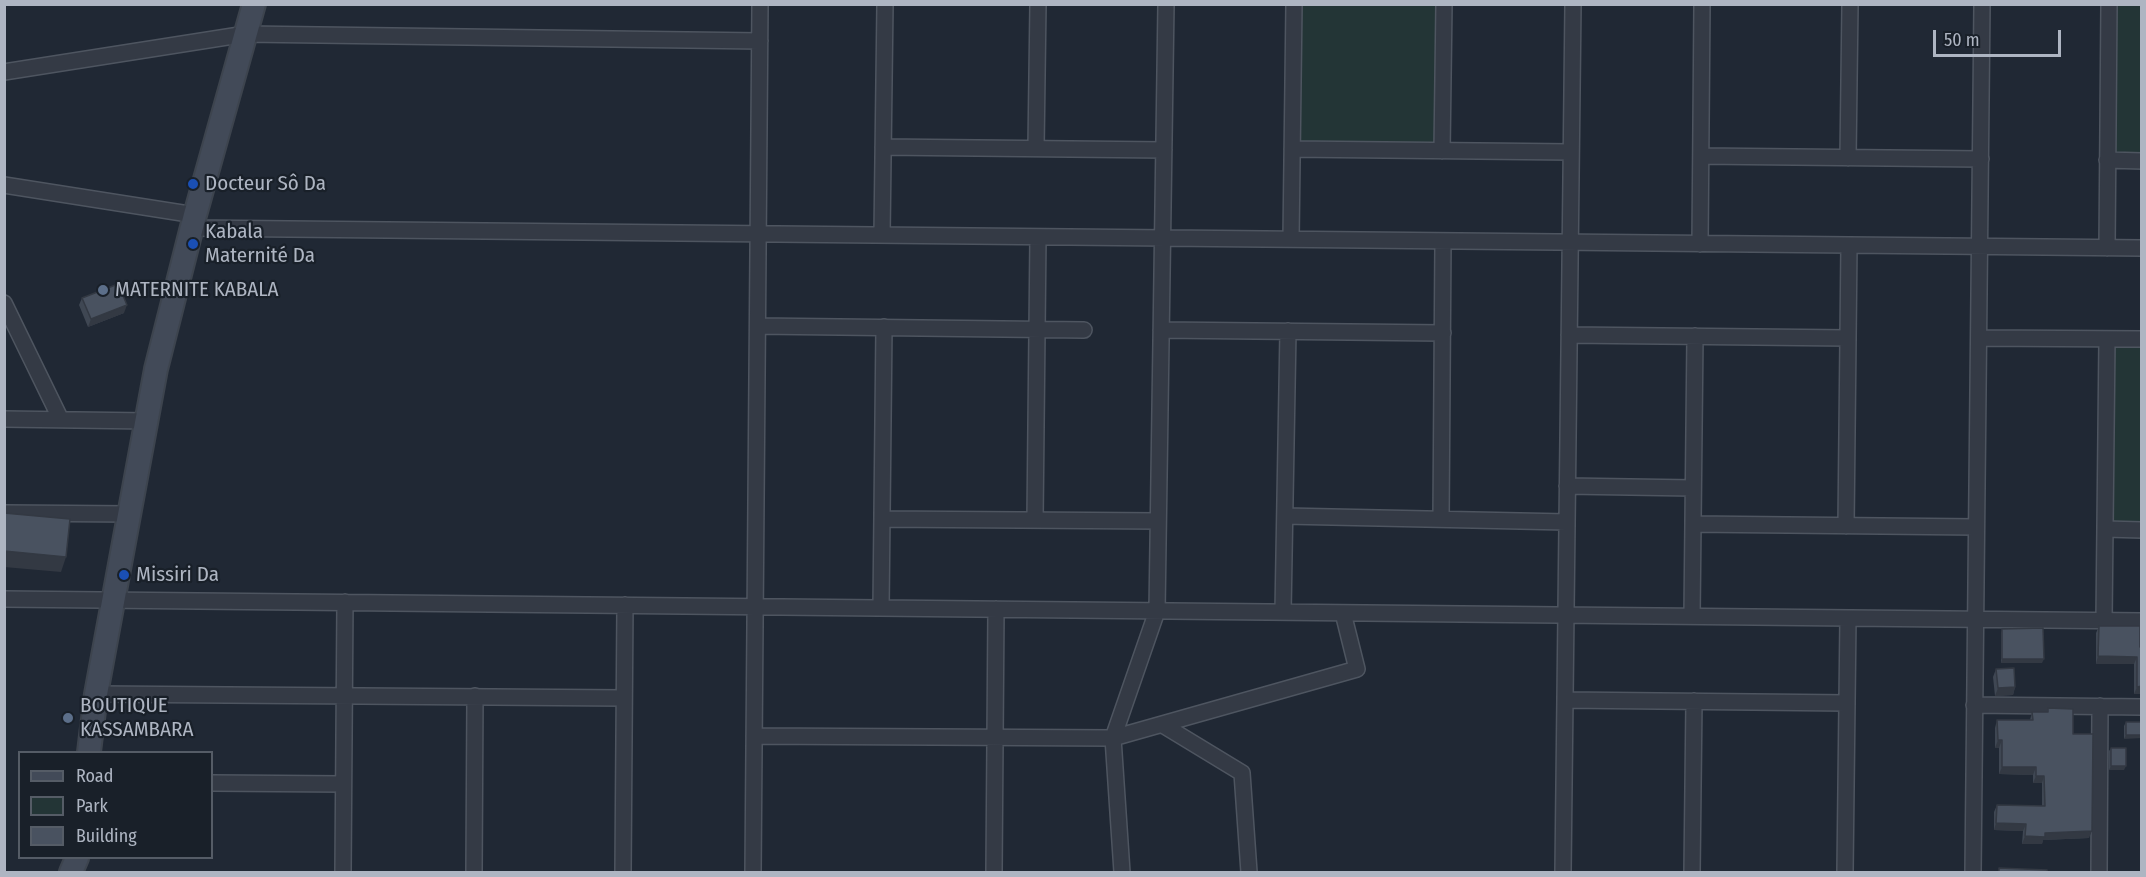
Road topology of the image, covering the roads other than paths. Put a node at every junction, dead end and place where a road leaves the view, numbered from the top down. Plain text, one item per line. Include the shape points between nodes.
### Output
1 (254, 4) edge
2 (760, 4) edge
3 (885, 4) edge
4 (1038, 4) edge
5 (1166, 4) edge
6 (1294, 4) edge
7 (1444, 4) edge
8 (1572, 4) edge
9 (1702, 4) edge
10 (1850, 4) edge
11 (1982, 4) edge
12 (2109, 4) edge
13 (246, 34) junction
14 (760, 42) junction
15 (4, 72) edge
16 (883, 147) junction
17 (1036, 148) junction
18 (1292, 149) junction
19 (1164, 150) junction
20 (1442, 151) junction
21 (1571, 152) junction
22 (1701, 156) junction
23 (1848, 158) junction
24 (1981, 159) junction
25 (2108, 160) junction
26 (2142, 161) edge
27 (4, 185) edge
28 (194, 221) junction
29 (758, 234) junction
30 (882, 235) junction
31 (1038, 237) junction
32 (1162, 238) junction
33 (1291, 239) junction
34 (1443, 241) junction
35 (1570, 242) junction
36 (1700, 244) junction
37 (1849, 245) junction
38 (1979, 246) junction
39 (2107, 248) junction
40 (2142, 248) edge
41 (6, 311) edge
42 (758, 326) junction
43 (884, 327) junction
44 (1037, 329) junction
45 (1084, 330) dead end
46 (1161, 330) junction
47 (1288, 331) junction
48 (1443, 333) junction
49 (1569, 335) junction
50 (1695, 336) junction
51 (1848, 338) junction
52 (1978, 338) junction
53 (2107, 339) junction
54 (2142, 339) edge
55 (4, 420) edge
56 (61, 420) junction
57 (148, 421) junction
58 (1568, 486) junction
59 (1693, 488) junction
60 (4, 513) edge
61 (130, 514) junction
62 (1285, 516) junction
63 (882, 519) junction
64 (1440, 519) junction
65 (1035, 520) junction
66 (1158, 522) junction
67 (1567, 522) junction
68 (1693, 524) junction
69 (1846, 526) junction
70 (1976, 527) junction
71 (2105, 530) junction
72 (2142, 530) edge
73 (4, 599) edge
74 (115, 600) junction
75 (345, 602) junction
76 (625, 605) junction
77 (755, 607) junction
78 (881, 608) junction
79 (996, 609) junction
80 (1157, 611) junction
81 (1283, 612) junction
82 (1343, 613) junction
83 (1566, 615) junction
84 (1692, 616) junction
85 (1848, 618) junction
86 (1976, 619) junction
87 (2104, 620) junction
88 (2142, 621) edge
89 (96, 694) junction
90 (344, 696) junction
91 (476, 696) junction
92 (624, 698) junction
93 (1565, 700) junction
94 (1694, 701) junction
95 (1847, 703) junction
96 (1974, 705) junction
97 (2100, 706) junction
98 (2142, 707) edge
99 (1163, 725) junction
100 (754, 736) junction
101 (995, 738) junction
102 (1113, 738) junction
103 (89, 751) edge
104 (213, 783) edge
105 (343, 784) junction
106 (78, 859) edge
107 (71, 873) edge
108 (343, 873) edge
109 (474, 873) edge
110 (623, 873) edge
111 (753, 873) edge
112 (994, 873) edge
113 (1122, 873) edge
114 (1249, 873) edge
115 (1563, 873) edge
116 (1692, 873) edge
117 (1845, 873) edge
118 (1972, 873) edge
119 (2099, 873) edge

1 - 13 main road
2 - 14 street
3 - 16 street
4 - 17 street
5 - 19 street
6 - 18 street
7 - 20 street
8 - 21 street
9 - 22 street
10 - 23 street
11 - 24 street
12 - 25 street
13 - 14 street
13 - 15 street
13 - 28 main road
14 - 29 street
16 - 17 street
16 - 30 street
17 - 19 street
18 - 20 street
18 - 33 street
19 - 32 street
20 - 21 street
21 - 35 street
22 - 23 street
22 - 36 street
23 - 24 street
24 - 38 street
25 - 26 street
25 - 39 street
27 - 28 street
28 - 29 street
28 - 57 main road via 156,369
29 - 30 street
29 - 42 street
30 - 31 street
31 - 32 street
31 - 44 street
32 - 33 street
32 - 46 street
33 - 34 street
34 - 35 street
34 - 48 street
35 - 36 street
35 - 49 street
36 - 37 street
37 - 38 street
37 - 51 street
38 - 39 street
38 - 52 street
39 - 40 street
41 - 56 street
42 - 43 street
42 - 77 street
43 - 44 street
43 - 63 street
44 - 45 street
44 - 65 street
46 - 47 street
46 - 66 street
47 - 48 street
47 - 62 street
48 - 64 street
49 - 50 street
49 - 58 street
50 - 51 street
50 - 59 street
51 - 69 street
52 - 53 street
52 - 70 street
53 - 54 street
53 - 71 street
55 - 56 street
56 - 57 street
57 - 61 main road
58 - 59 street
58 - 67 street
59 - 68 street
60 - 61 street
61 - 74 main road
62 - 64 street
62 - 81 street
63 - 65 street
63 - 78 street
64 - 67 street
65 - 66 street
66 - 80 street
67 - 83 street
68 - 69 street
68 - 84 street
69 - 70 street
70 - 86 street
71 - 72 street
71 - 87 street
73 - 74 street
74 - 75 street
74 - 89 main road
75 - 76 street
75 - 90 street
76 - 77 street
76 - 92 street
77 - 78 street
77 - 100 street
78 - 79 street
79 - 80 street
79 - 101 street
80 - 81 street
80 - 102 street
81 - 82 street
82 - 83 street
82 - 99 street via 1356,669
83 - 84 street
83 - 93 street
84 - 85 street
85 - 86 street
85 - 95 street
86 - 87 street
86 - 96 street
87 - 88 street
89 - 90 street
89 - 103 main road
90 - 91 street
90 - 105 street
91 - 92 street
91 - 109 street
92 - 110 street
93 - 94 street
93 - 115 street
94 - 95 street
94 - 116 street
95 - 117 street
96 - 97 street
96 - 118 street
97 - 98 street
97 - 119 street
99 - 102 street
99 - 114 street via 1242,773
100 - 101 street
100 - 111 street
101 - 102 street
101 - 112 street
102 - 113 street
104 - 105 street
105 - 108 street
106 - 107 main road

